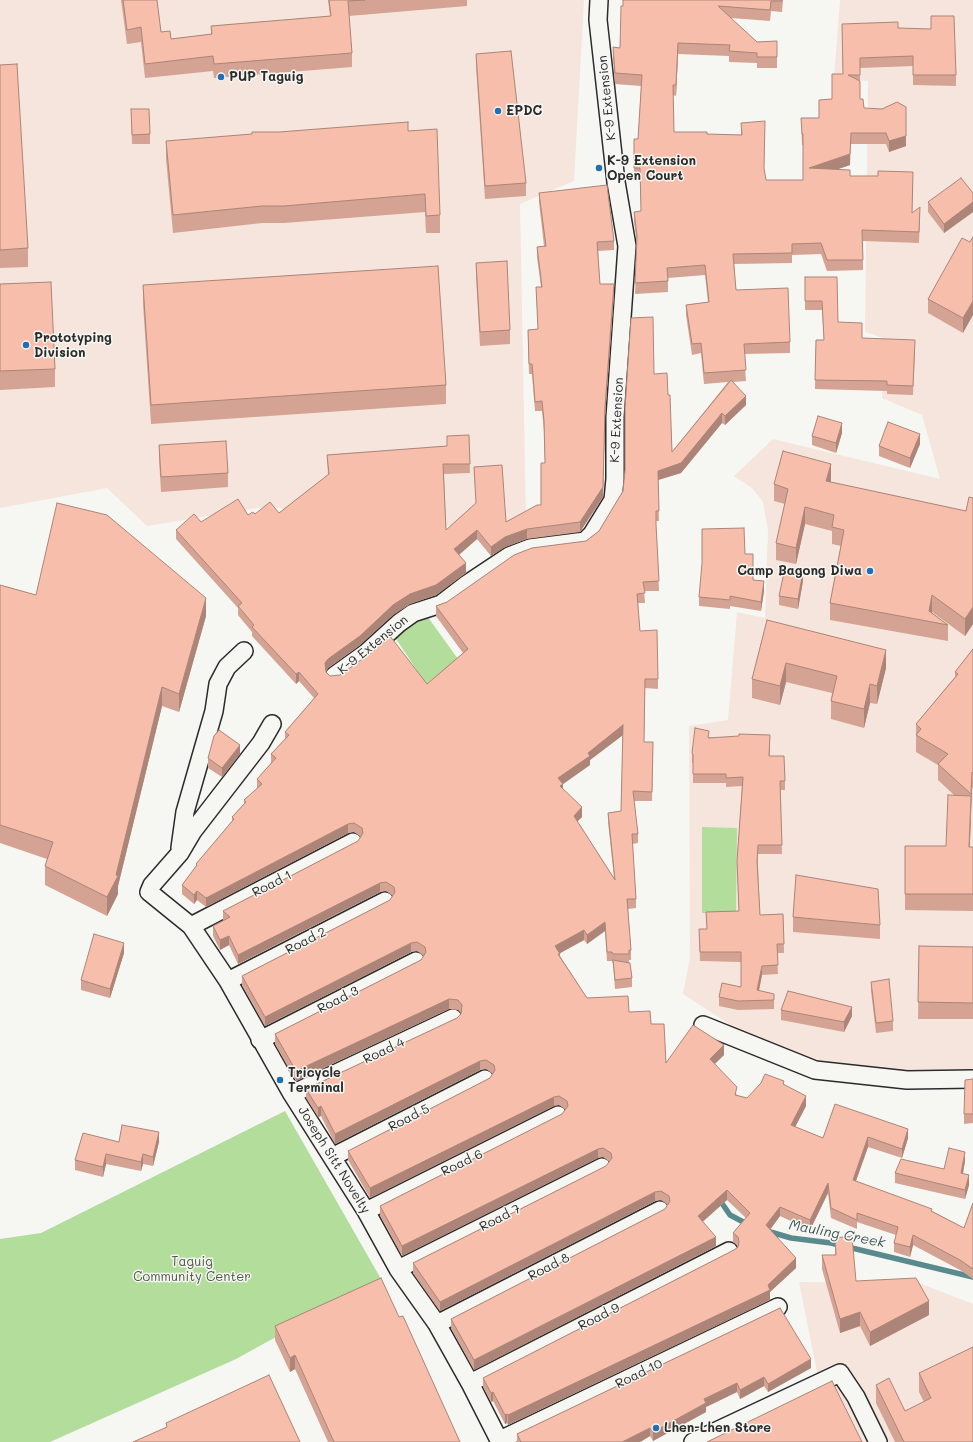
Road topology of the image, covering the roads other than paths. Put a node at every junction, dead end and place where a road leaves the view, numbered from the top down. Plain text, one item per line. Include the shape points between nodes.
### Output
1 (599, 0) edge
2 (244, 651) dead end
3 (334, 676) edge
4 (272, 724) dead end
5 (353, 842) edge
6 (180, 853) junction
7 (385, 901) edge
8 (191, 926) junction
9 (416, 961) edge
10 (228, 981) junction
11 (453, 1018) edge
12 (703, 1025) dead end
13 (260, 1040) junction
14 (485, 1079) edge
15 (973, 1079) edge
16 (292, 1094) junction
17 (558, 1115) edge
18 (332, 1157) junction
19 (602, 1167) edge
20 (660, 1210) edge
21 (366, 1211) junction
22 (729, 1251) edge
23 (398, 1269) junction
24 (778, 1307) edge
25 (437, 1324) junction
26 (470, 1383) junction
27 (500, 1441) edge
28 (693, 1442) edge
29 (878, 1442) edge

1 - 3 street, K-9 Extension via 598,20 616,182 627,246 615,418 614,488 611,504 592,534 584,541 530,548 509,556 441,604 413,613 398,623 366,653
2 - 6 street via 227,667 218,684 214,711 185,812
4 - 6 street via 261,743 193,831
5 - 8 street, Road 1
6 - 8 street, Joseph Sitt Novelty via 149,892
7 - 10 street, Road 2
8 - 10 street, Joseph Sitt Novelty
9 - 13 street, Road 3
10 - 13 street, Joseph Sitt Novelty
11 - 16 street, Road 4
12 - 15 street via 815,1070 907,1080
13 - 16 street, Joseph Sitt Novelty
14 - 18 street, Road 5
16 - 18 street, Joseph Sitt Novelty
17 - 21 street, Road 6
18 - 21 street, Joseph Sitt Novelty
19 - 23 street, Road 7
20 - 25 street, Road 8
21 - 23 street, Joseph Sitt Novelty
22 - 26 street, Road 9
23 - 25 street, Joseph Sitt Novelty
24 - 27 street, Road 10
25 - 26 street, Joseph Sitt Novelty
26 - 27 street, Joseph Sitt Novelty
28 - 29 street via 840,1373 856,1396

